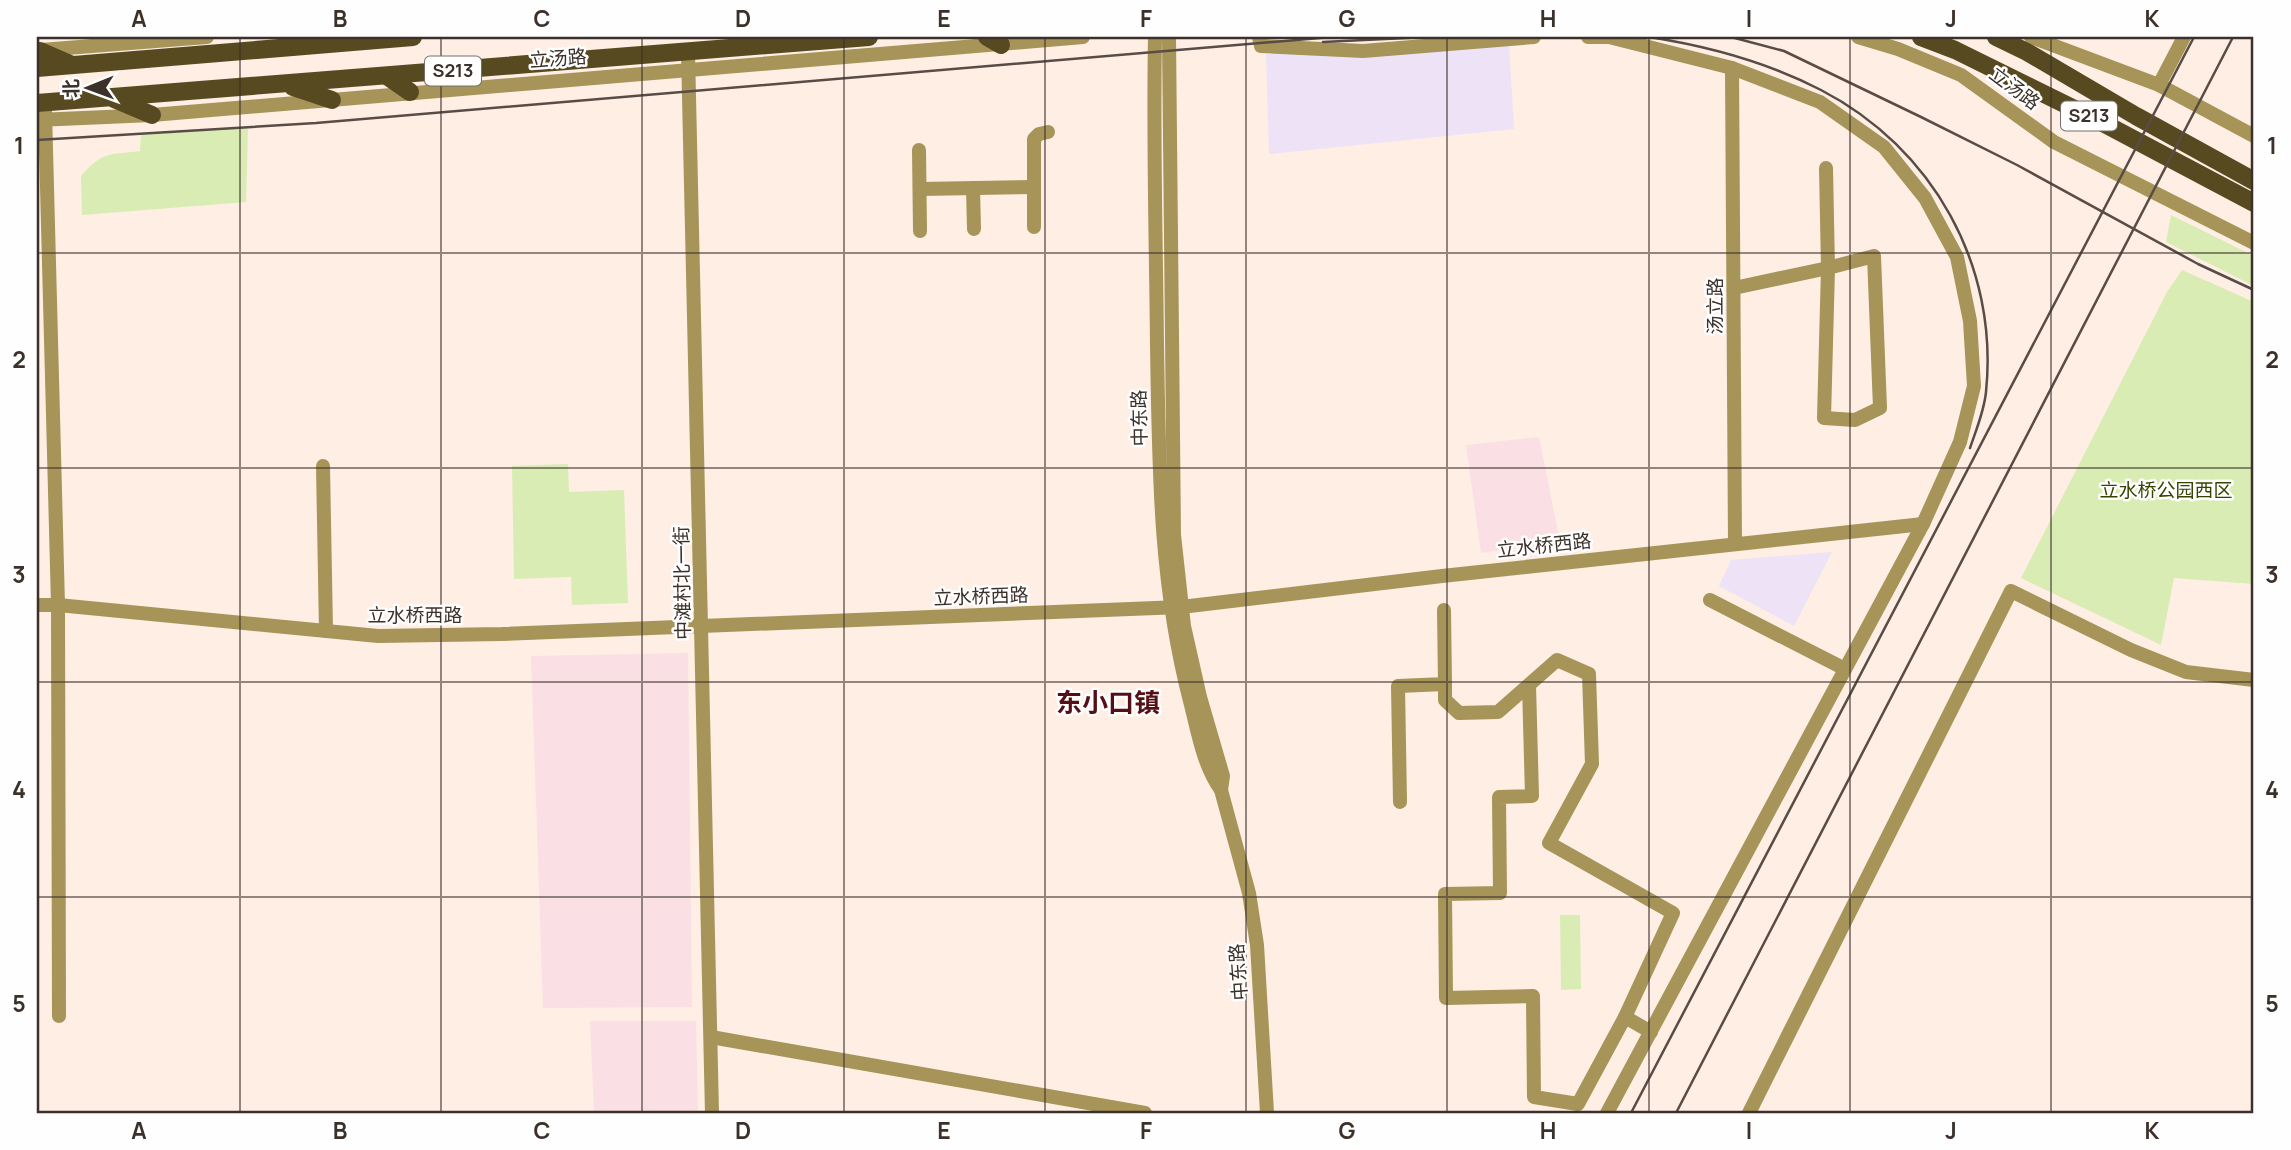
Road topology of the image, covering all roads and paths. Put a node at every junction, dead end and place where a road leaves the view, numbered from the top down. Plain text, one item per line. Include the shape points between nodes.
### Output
1 (207, 37) edge
2 (413, 37) edge
3 (869, 37) edge
4 (1083, 37) edge
5 (1155, 37) edge
6 (1169, 37) edge
7 (1259, 37) edge
8 (1534, 37) edge
9 (1588, 37) edge
10 (1858, 37) edge
11 (1921, 37) edge
12 (1996, 37) edge
13 (2031, 37) edge
14 (2184, 37) edge
15 (994, 41) edge
16 (38, 52) edge
17 (688, 52) junction
18 (1731, 68) junction
19 (690, 71) junction
20 (526, 73) junction
21 (387, 76) junction
22 (283, 83) junction
23 (2160, 85) junction
24 (410, 92) junction
25 (111, 97) junction
26 (332, 100) junction
27 (41, 111) edge
28 (152, 114) junction
29 (1048, 132) dead end
30 (2254, 136) edge
31 (919, 150) dead end
32 (1826, 168) dead end
33 (2254, 181) edge
34 (1034, 187) junction
35 (973, 188) junction
36 (920, 189) junction
37 (2254, 203) edge
38 (1034, 227) dead end
39 (974, 229) dead end
40 (920, 231) dead end
41 (2254, 243) edge
42 (1828, 268) junction
43 (1734, 288) junction
44 (323, 466) dead end
45 (1923, 524) junction
46 (1735, 544) junction
47 (1710, 600) dead end
48 (37, 605) edge
49 (58, 605) junction
50 (1176, 608) junction
51 (1444, 610) dead end
52 (702, 626) junction
53 (326, 631) junction
54 (1845, 669) junction
55 (2254, 680) edge
56 (1445, 684) junction
57 (1530, 685) junction
58 (1400, 802) dead end
59 (59, 1016) dead end
60 (1625, 1017) junction
61 (1651, 1032) junction
62 (711, 1037) junction
63 (712, 1113) edge
64 (1145, 1113) edge
65 (1267, 1113) edge
66 (1607, 1113) edge
67 (1749, 1113) edge

1 - 16 street
2 - 16 main road, S213 via 73,66
3 - 17 main road, 立汤路 / S213
4 - 15 street, 立汤路 / S213
5 - 50 street, 中东路 via 1160,500
6 - 50 street, 中东路
7 - 8 street via 1261,46 1363,51
9 - 18 street via 1609,37
10 - 41 street, 立汤路 / S213 via 1961,75 2054,142
11 - 37 main road, 立汤路 / S213 via 2103,123
12 - 33 main road, 立汤路 / S213
13 - 23 street
14 - 23 street
15 - 19 street, 立汤路 / S213
17 - 19 street, 中滩村北一街
17 - 20 main road, 立汤路 / S213
18 - 43 street, 汤立路
18 - 45 street via 1820,102 1884,147 1925,198 1957,257 1970,321 1974,386 1960,442
19 - 20 street, 立汤路 / S213
19 - 52 street, 中滩村北一街
20 - 21 main road, 立汤路 / S213
20 - 24 street, 立汤路 / S213
21 - 22 main road, 立汤路 / S213
21 - 24 main road
22 - 25 main road, 立汤路 / S213
22 - 26 main road
23 - 30 street
24 - 26 street, 立汤路 / S213
25 - 27 main road, 立汤路 / S213
25 - 28 main road
26 - 28 street, 立汤路 / S213
27 - 28 street, 立汤路 / S213
27 - 49 street
29 - 34 street via 1034,139
31 - 36 street
32 - 42 street
34 - 35 street
34 - 38 street
35 - 36 street
35 - 39 street
36 - 40 street
42 - 42 street via 1874,256 1880,408 1855,420 1824,418
42 - 43 street
43 - 46 street, 汤立路
44 - 53 street
45 - 46 street, 立水桥西路
45 - 54 street
46 - 50 street, 立水桥西路
47 - 54 street
48 - 49 street, 立水桥西路
49 - 53 street, 立水桥西路
49 - 59 street
50 - 52 street, 立水桥西路
50 - 65 street, 中东路 via 1223,776 1221,790 1249,893
51 - 56 street
52 - 53 street, 立水桥西路 via 378,636
52 - 62 street, 中滩村北一街
54 - 61 street
55 - 67 street via 2186,671 2131,650 2011,591
56 - 57 street via 1445,700 1459,713 1498,712
56 - 58 street via 1398,686
57 - 60 street via 1557,660 1589,674 1592,764 1549,843 1673,913
57 - 60 street via 1532,796 1499,797 1500,893 1445,894 1446,998 1533,996 1534,1097 1578,1104
60 - 61 street
61 - 66 street
62 - 63 street, 中滩村北一街
62 - 64 street

